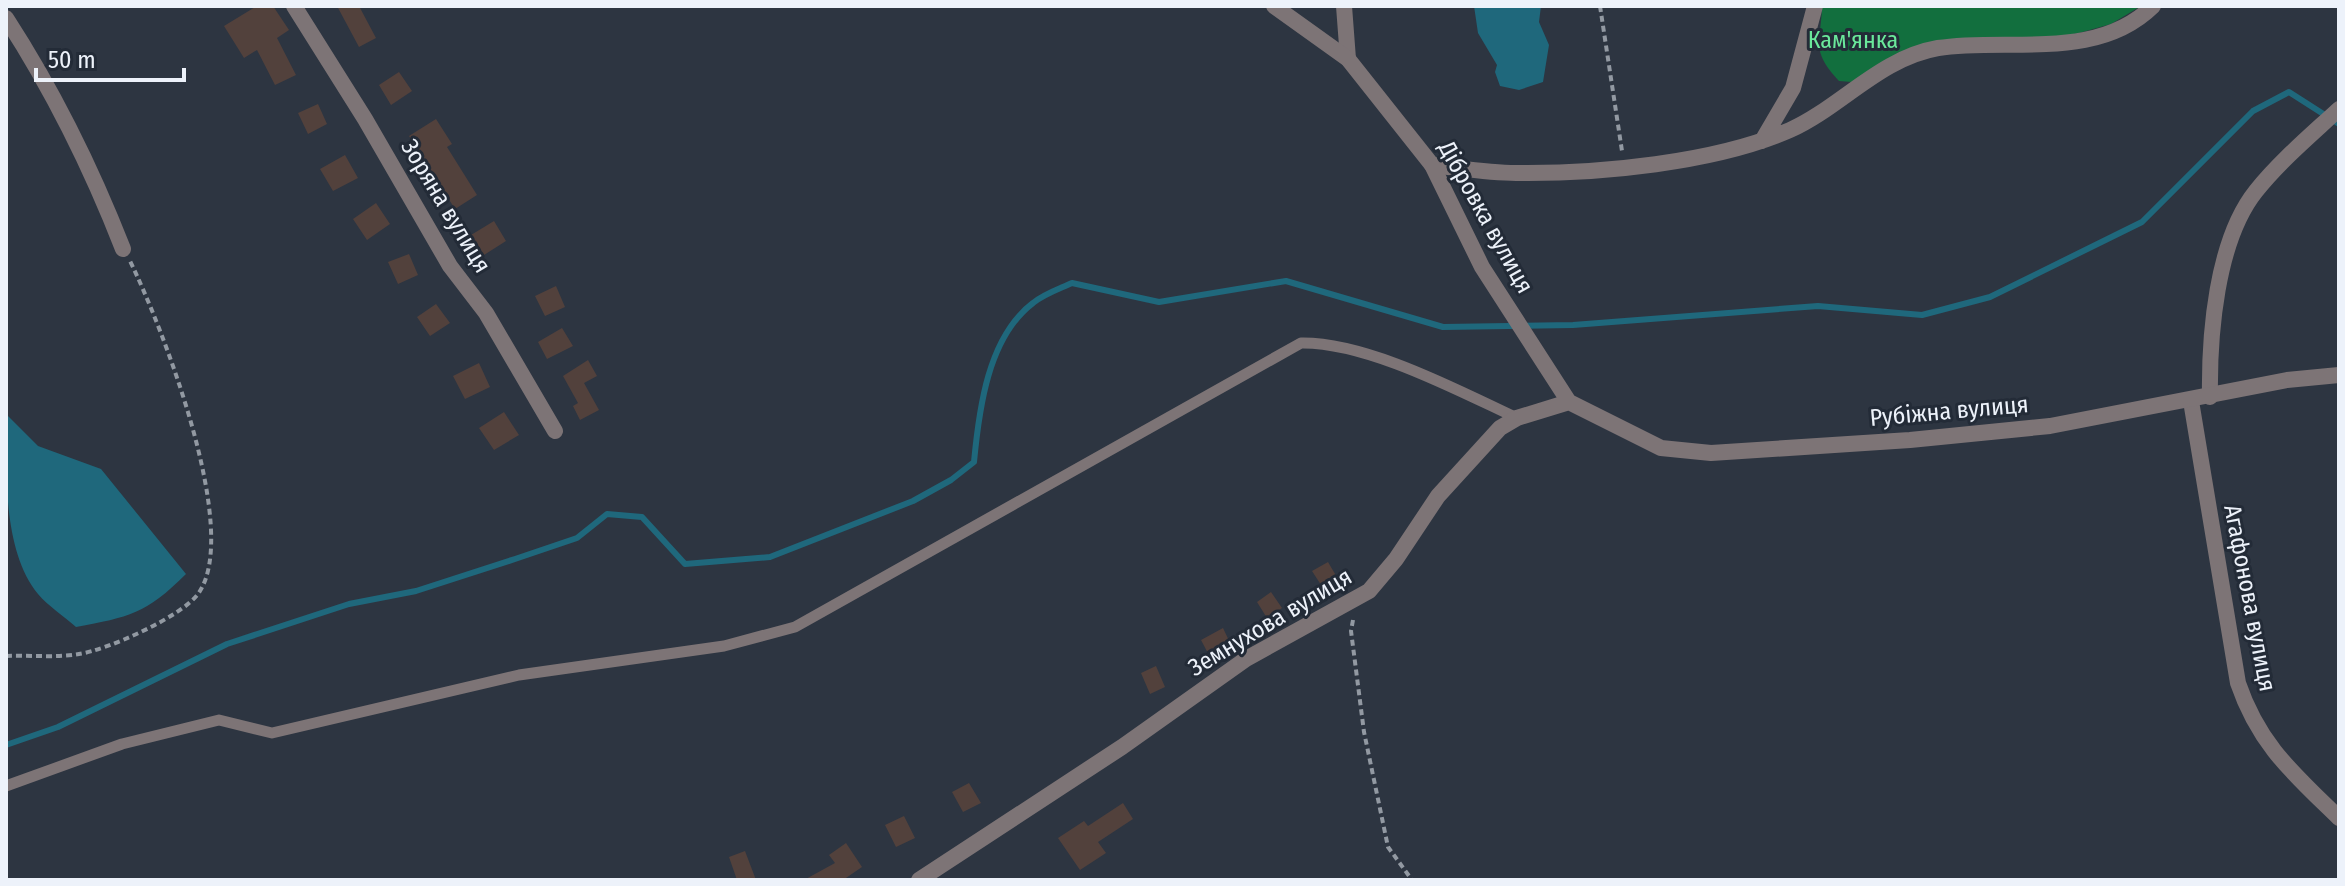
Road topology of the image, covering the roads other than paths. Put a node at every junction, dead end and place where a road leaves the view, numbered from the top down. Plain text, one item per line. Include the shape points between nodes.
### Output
1 (294, 6) edge
2 (1274, 6) edge
3 (1344, 6) edge
4 (1815, 6) edge
5 (2153, 6) edge
6 (6, 18) edge
7 (1348, 59) junction
8 (2339, 109) edge
9 (1762, 141) junction
10 (1432, 165) junction
11 (123, 249) road end
12 (2339, 375) edge
13 (2210, 397) junction
14 (2191, 401) junction
15 (1569, 402) junction
16 (1517, 418) junction
17 (555, 431) dead end
18 (6, 786) edge
19 (2339, 818) edge
20 (919, 880) edge

1 - 17 street, Зоряна вулиця
2 - 7 street, Дібровка вулиця
3 - 7 street
4 - 9 street via 1793,88
5 - 9 street via 2137,19 2090,38 1920,53 1879,72 1822,113
6 - 11 street via 90,167
7 - 10 street, Дібровка вулиця
8 - 13 street via 2256,192 2241,217 2213,322
9 - 10 street via 1688,159 1623,166 1515,173
10 - 15 street, Дібровка вулиця via 1482,267
12 - 13 street, Рубіжна вулиця
13 - 14 street, Рубіжна вулиця
14 - 15 street, Рубіжна вулиця via 2050,426 1711,453 1661,448
14 - 19 street, Агафонова вулиця via 2238,683 2248,712 2280,761
15 - 16 street, Земнухова вулиця
16 - 18 lane via 1412,372 1325,343 1301,343 795,627 724,646 519,675 272,733 219,720 122,744
16 - 20 street, Земнухова вулиця via 1473,455 1369,591 1246,659

